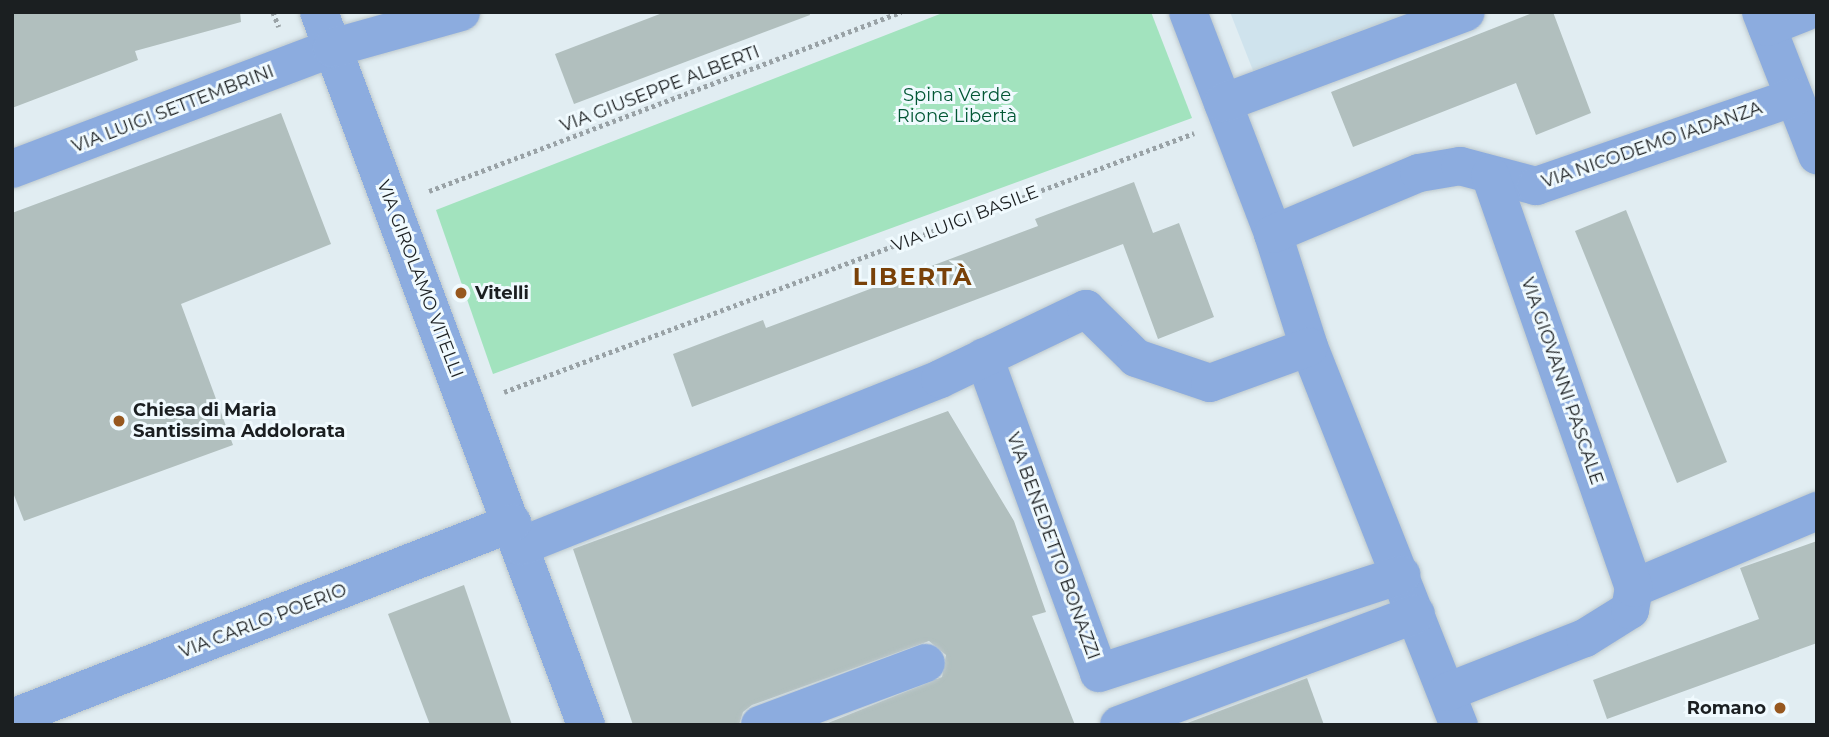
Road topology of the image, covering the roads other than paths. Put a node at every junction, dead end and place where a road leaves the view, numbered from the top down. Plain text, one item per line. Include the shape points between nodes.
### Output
1 (319, 12) edge
2 (461, 12) edge
3 (1188, 12) edge
4 (1466, 12) edge
5 (1805, 12) edge
6 (1764, 20) edge
7 (332, 48) junction
8 (1794, 97) junction
9 (1226, 111) junction
10 (1817, 155) edge
11 (12, 169) edge
12 (1490, 175) junction
13 (1273, 234) junction
14 (1309, 347) junction
15 (984, 358) junction
16 (1817, 511) edge
17 (517, 535) junction
18 (1401, 575) junction
19 (1634, 588) junction
20 (1416, 614) junction
21 (926, 663) dead end
22 (1453, 708) edge
23 (12, 718) edge
24 (586, 725) edge
25 (761, 725) edge
26 (1119, 725) edge

1 - 7 street, VIA GIROLAMO VITELLI
2 - 7 street, VIA LUIGI SETTEMBRINI
3 - 9 street
4 - 9 street
5 - 6 street
6 - 8 street
7 - 11 street, VIA LUIGI SETTEMBRINI
7 - 17 street, VIA GIROLAMO VITELLI
8 - 10 street
8 - 12 street, VIA NICODEMO IADANZA via 1536,186
9 - 13 street
12 - 13 street, VIA NICODEMO IADANZA via 1460,166 1419,173
12 - 19 street, VIA GIOVANNI PASCALE
13 - 14 street
14 - 15 street via 1210,383 1136,358 1086,309
14 - 18 street
15 - 17 street via 940,379
15 - 18 street, VIA BENEDETTO BONAZZI via 1099,673
16 - 19 street
17 - 23 street, VIA CARLO POERIO
17 - 24 street, VIA GIROLAMO VITELLI
18 - 20 street
19 - 22 street via 1630,610
20 - 22 street
20 - 26 street
21 - 25 street

